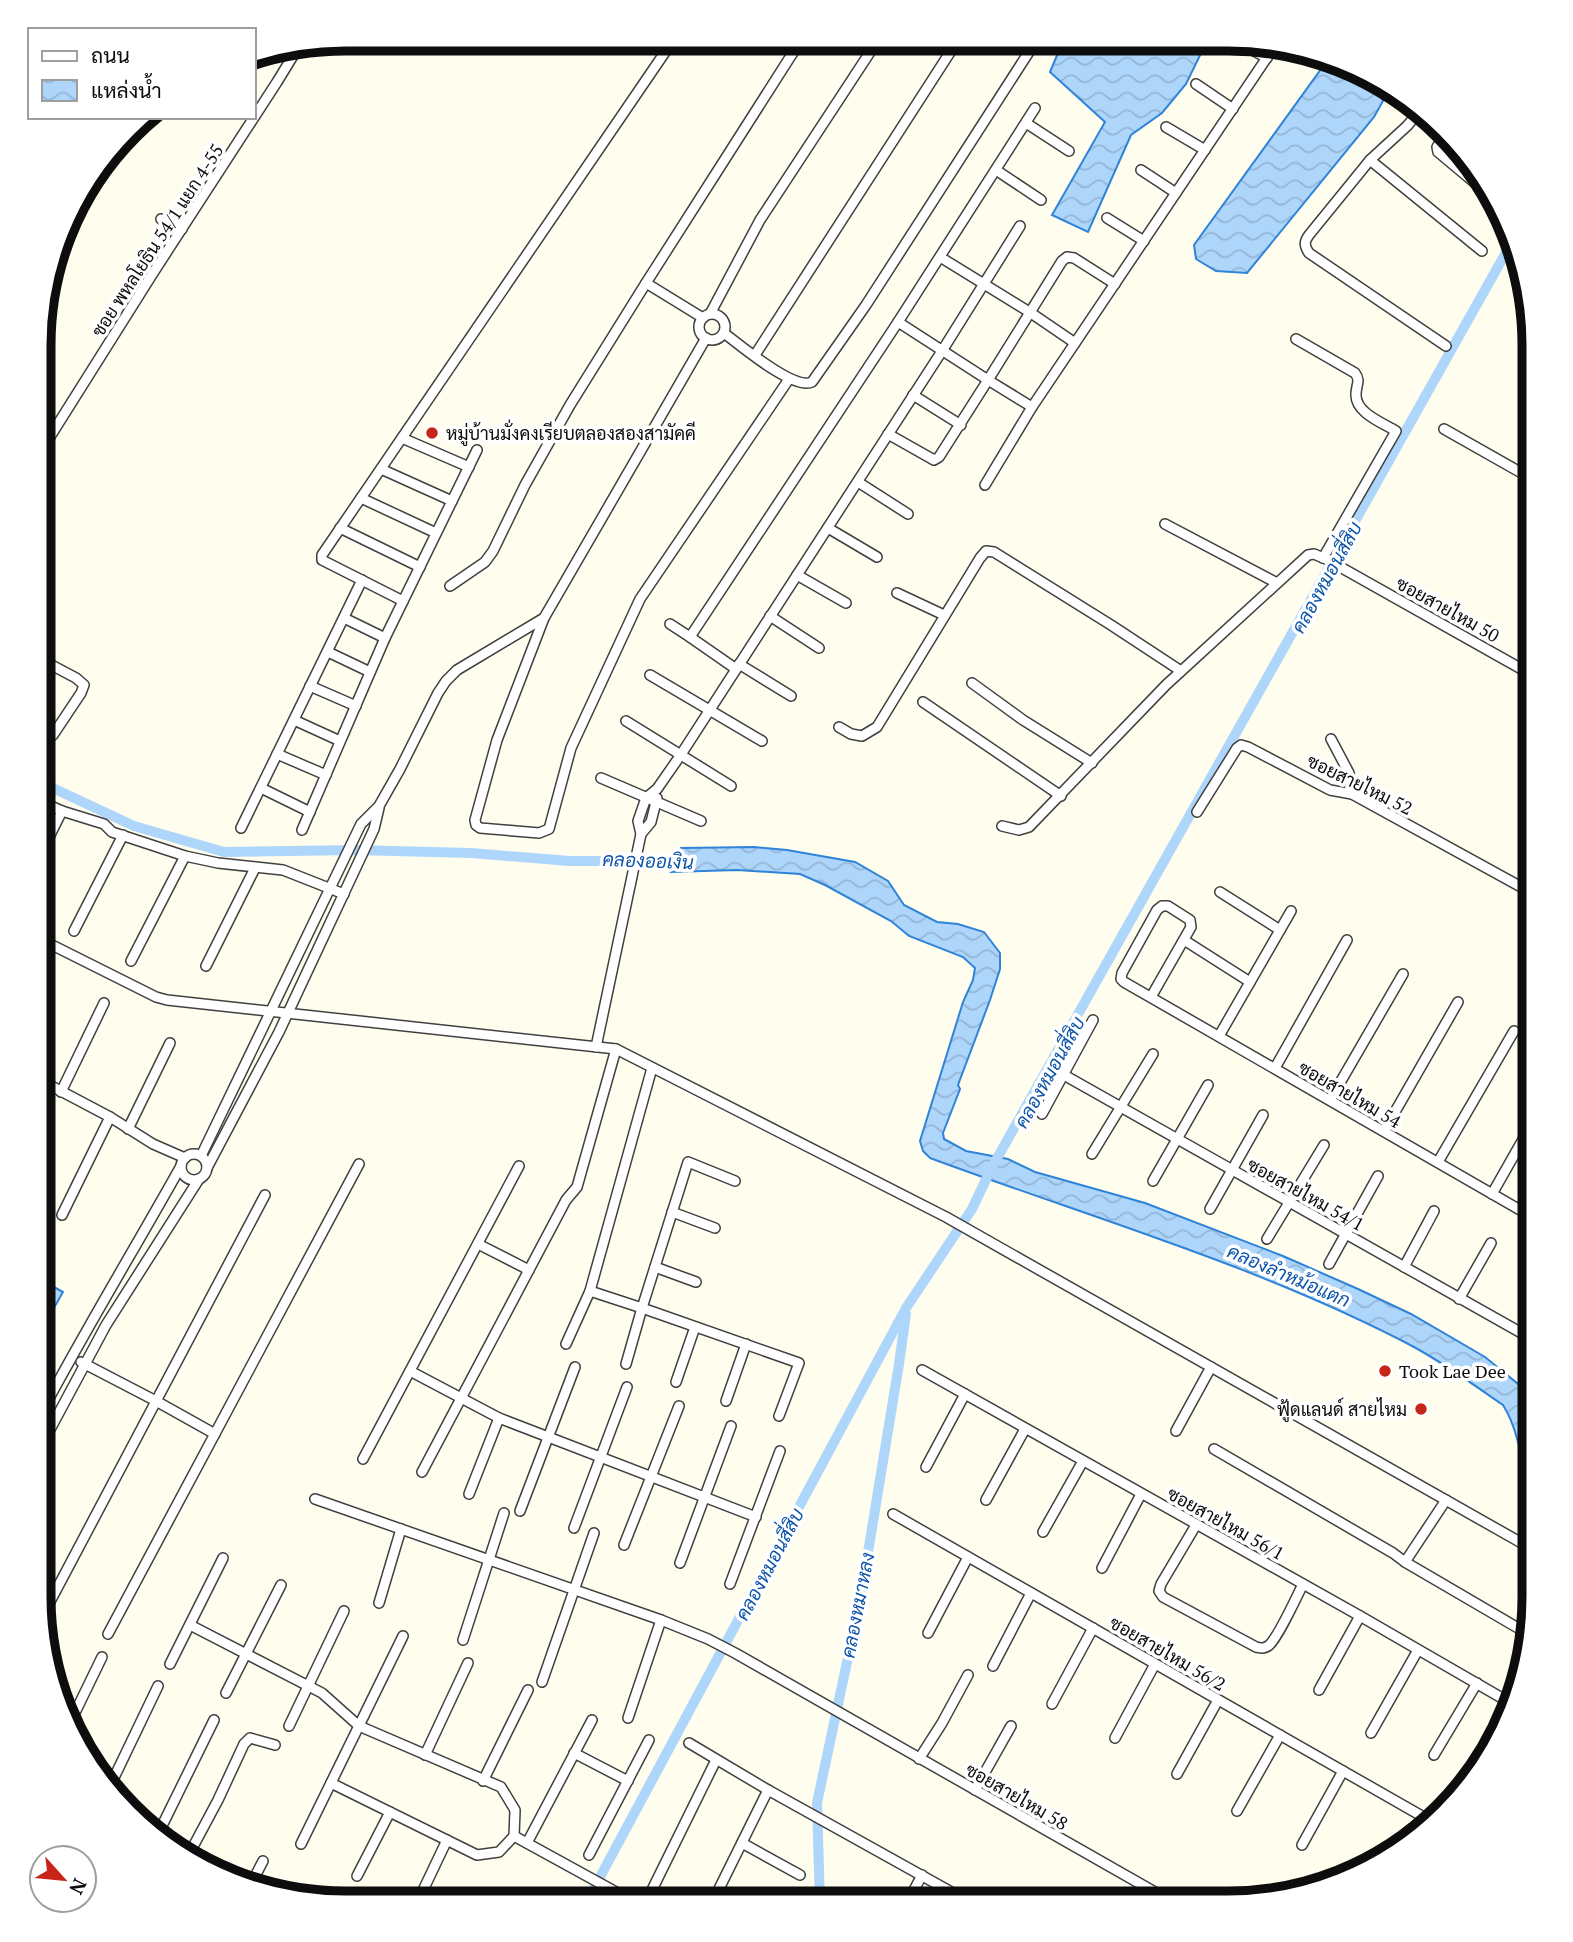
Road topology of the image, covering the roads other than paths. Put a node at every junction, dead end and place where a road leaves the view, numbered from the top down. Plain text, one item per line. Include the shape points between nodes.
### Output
1 (666, 51) edge
2 (794, 51) edge
3 (871, 51) edge
4 (951, 51) edge
5 (1029, 51) edge
6 (1255, 52) edge
7 (1269, 54) edge
8 (293, 55) edge
9 (1266, 58) junction
10 (1196, 84) dead end
11 (1035, 108) dead end
12 (1233, 109) junction
13 (256, 115) edge
14 (1414, 118) edge
15 (254, 119) edge
16 (1026, 123) junction
17 (1166, 127) dead end
18 (1440, 142) edge
19 (1205, 150) junction
20 (1069, 151) dead end
21 (1370, 160) junction
22 (996, 170) junction
23 (1141, 170) dead end
24 (1473, 182) edge
25 (1176, 193) junction
26 (1041, 200) dead end
27 (1107, 218) dead end
28 (161, 219) dead end
29 (1020, 226) dead end
30 (182, 229) junction
31 (1144, 241) junction
32 (1482, 251) dead end
33 (940, 257) junction
34 (646, 283) junction
35 (984, 284) junction
36 (1115, 284) junction
37 (1031, 313) junction
38 (707, 316) junction
39 (898, 322) junction
40 (723, 332) junction
41 (706, 338) junction
42 (1296, 339) dead end
43 (1075, 343) junction
44 (1446, 346) dead end
45 (942, 351) junction
46 (755, 355) junction
47 (789, 379) junction
48 (988, 380) junction
49 (913, 396) junction
50 (1032, 407) junction
51 (961, 425) junction
52 (1444, 429) dead end
53 (888, 434) junction
54 (51, 435) edge
55 (402, 438) junction
56 (477, 450) dead end
57 (469, 467) junction
58 (381, 468) junction
59 (1522, 473) edge
60 (858, 481) junction
61 (985, 485) dead end
62 (361, 498) junction
63 (452, 501) junction
64 (908, 514) dead end
65 (1165, 524) dead end
66 (340, 528) junction
67 (828, 528) junction
68 (436, 533) junction
69 (877, 557) dead end
70 (1325, 559) junction
71 (420, 567) junction
72 (797, 575) junction
73 (362, 580) junction
74 (1277, 583) junction
75 (450, 586) dead end
76 (897, 593) dead end
77 (404, 601) junction
78 (846, 603) dead end
79 (944, 615) junction
80 (770, 616) junction
81 (344, 618) junction
82 (544, 618) junction
83 (670, 624) dead end
84 (690, 637) junction
85 (385, 638) junction
86 (819, 648) dead end
87 (328, 652) junction
88 (51, 665) edge
89 (737, 667) junction
90 (1522, 669) edge
91 (1181, 671) junction
92 (370, 672) junction
93 (650, 675) dead end
94 (972, 683) dead end
95 (310, 686) junction
96 (791, 696) dead end
97 (923, 702) dead end
98 (356, 706) junction
99 (709, 711) junction
100 (294, 720) junction
101 (626, 721) dead end
102 (839, 727) dead end
103 (51, 736) edge
104 (1331, 739) dead end
105 (341, 741) junction
106 (762, 741) dead end
107 (277, 754) junction
108 (680, 756) junction
109 (1092, 764) junction
110 (326, 775) junction
111 (601, 778) dead end
112 (731, 786) dead end
113 (261, 788) junction
114 (657, 789) junction
115 (1352, 794) junction
116 (1060, 796) junction
117 (646, 799) junction
118 (657, 803) junction
119 (51, 806) edge
120 (379, 806) junction
121 (62, 811) junction
122 (310, 812) junction
123 (1197, 812) dead end
124 (701, 821) dead end
125 (1002, 826) dead end
126 (242, 828) dead end
127 (302, 830) dead end
128 (51, 833) edge
129 (640, 834) junction
130 (123, 835) junction
131 (186, 856) junction
132 (255, 868) junction
133 (1522, 884) edge
134 (330, 887) junction
135 (1220, 892) dead end
136 (344, 894) junction
137 (1291, 911) dead end
138 (1280, 930) junction
139 (74, 931) dead end
140 (1184, 940) junction
141 (1348, 940) dead end
142 (51, 944) edge
143 (131, 961) dead end
144 (206, 966) dead end
145 (1403, 974) dead end
146 (1250, 982) junction
147 (1151, 997) junction
148 (1458, 1002) dead end
149 (104, 1003) dead end
150 (271, 1012) junction
151 (288, 1014) junction
152 (1093, 1020) dead end
153 (1514, 1031) dead end
154 (1219, 1036) junction
155 (170, 1043) dead end
156 (596, 1047) junction
157 (615, 1049) junction
158 (1153, 1054) dead end
159 (652, 1068) junction
160 (1275, 1068) junction
161 (1064, 1075) junction
162 (1208, 1085) dead end
163 (51, 1086) edge
164 (61, 1092) junction
165 (1330, 1100) junction
166 (1121, 1107) junction
167 (1042, 1114) dead end
168 (1263, 1115) dead end
169 (110, 1117) junction
170 (128, 1129) junction
171 (1384, 1131) junction
172 (1177, 1139) junction
173 (1522, 1141) edge
174 (1324, 1145) dead end
175 (1092, 1154) dead end
176 (201, 1156) junction
177 (183, 1162) junction
178 (1438, 1162) junction
179 (359, 1164) dead end
180 (519, 1166) dead end
181 (206, 1168) junction
182 (1231, 1170) junction
183 (1378, 1176) dead end
184 (199, 1178) junction
185 (735, 1181) dead end
186 (1153, 1181) dead end
187 (1492, 1194) junction
188 (265, 1195) dead end
189 (1290, 1203) junction
190 (1210, 1209) dead end
191 (1434, 1210) dead end
192 (1522, 1211) edge
193 (672, 1212) junction
194 (62, 1214) dead end
195 (715, 1228) dead end
196 (1346, 1234) junction
197 (1267, 1240) dead end
198 (1491, 1243) dead end
199 (478, 1244) junction
200 (1329, 1264) dead end
201 (655, 1267) junction
202 (1404, 1267) junction
203 (529, 1270) junction
204 (696, 1282) dead end
205 (590, 1290) junction
206 (1460, 1299) junction
207 (642, 1308) junction
208 (695, 1327) junction
209 (1522, 1333) edge
210 (566, 1343) dead end
211 (746, 1344) junction
212 (71, 1357) junction
213 (84, 1364) junction
214 (626, 1364) dead end
215 (575, 1367) dead end
216 (1211, 1367) junction
217 (922, 1370) dead end
218 (410, 1371) junction
219 (676, 1381) dead end
220 (627, 1387) dead end
221 (51, 1394) edge
222 (965, 1394) junction
223 (461, 1398) junction
224 (156, 1401) junction
225 (726, 1401) dead end
226 (679, 1406) dead end
227 (779, 1416) dead end
228 (499, 1418) junction
229 (731, 1426) dead end
230 (51, 1427) edge
231 (1025, 1429) junction
232 (1175, 1430) dead end
233 (215, 1434) junction
234 (548, 1438) junction
235 (1214, 1449) dead end
236 (780, 1451) dead end
237 (600, 1457) junction
238 (363, 1459) dead end
239 (1083, 1461) junction
240 (926, 1467) dead end
241 (422, 1472) dead end
242 (651, 1477) junction
243 (468, 1494) dead end
244 (1141, 1494) junction
245 (704, 1497) junction
246 (315, 1499) dead end
247 (986, 1500) dead end
248 (1446, 1500) junction
249 (520, 1511) dead end
250 (504, 1513) dead end
251 (893, 1514) dead end
252 (756, 1517) junction
253 (1196, 1525) junction
254 (574, 1528) dead end
255 (401, 1529) junction
256 (1043, 1532) dead end
257 (594, 1533) dead end
258 (1522, 1543) edge
259 (624, 1545) dead end
260 (968, 1557) junction
261 (223, 1558) dead end
262 (489, 1559) junction
263 (680, 1563) dead end
264 (1405, 1563) junction
265 (1101, 1568) dead end
266 (730, 1584) dead end
267 (1303, 1584) junction
268 (281, 1586) dead end
269 (574, 1589) junction
270 (1031, 1593) junction
271 (379, 1603) dead end
272 (51, 1604) edge
273 (344, 1611) dead end
274 (1360, 1616) junction
275 (661, 1620) junction
276 (190, 1625) junction
277 (1093, 1628) junction
278 (1521, 1630) edge
279 (928, 1633) dead end
280 (108, 1634) dead end
281 (403, 1636) dead end
282 (463, 1640) dead end
283 (1418, 1650) junction
284 (246, 1654) junction
285 (102, 1657) dead end
286 (468, 1663) dead end
287 (170, 1664) dead end
288 (1155, 1664) junction
289 (993, 1666) dead end
290 (968, 1675) dead end
291 (542, 1682) dead end
292 (1477, 1683) junction
293 (158, 1686) dead end
294 (308, 1686) junction
295 (528, 1690) dead end
296 (1319, 1690) dead end
297 (226, 1693) dead end
298 (1504, 1699) edge
299 (1218, 1700) junction
300 (1052, 1704) dead end
301 (75, 1713) edge
302 (628, 1718) dead end
303 (214, 1720) dead end
304 (592, 1720) dead end
305 (289, 1726) dead end
306 (359, 1726) junction
307 (1011, 1726) dead end
308 (1371, 1733) dead end
309 (1280, 1735) junction
310 (1115, 1738) dead end
311 (649, 1740) dead end
312 (689, 1744) dead end
313 (275, 1745) dead end
314 (574, 1754) junction
315 (425, 1755) junction
316 (1434, 1755) dead end
317 (919, 1759) junction
318 (716, 1760) junction
319 (1343, 1771) junction
320 (1177, 1774) dead end
321 (114, 1778) edge
322 (483, 1781) junction
323 (628, 1781) junction
324 (331, 1783) junction
325 (768, 1790) junction
326 (975, 1790) junction
327 (1237, 1811) dead end
328 (390, 1812) junction
329 (1423, 1817) edge
330 (162, 1827) edge
331 (514, 1836) junction
332 (447, 1840) junction
333 (527, 1843) junction
334 (743, 1843) junction
335 (301, 1844) dead end
336 (1302, 1845) dead end
337 (192, 1848) edge
338 (589, 1855) dead end
339 (263, 1861) dead end
340 (800, 1875) dead end
341 (922, 1875) junction
342 (357, 1876) dead end
343 (255, 1877) edge
344 (423, 1891) edge
345 (613, 1891) edge
346 (651, 1891) edge
347 (721, 1891) edge
348 (913, 1891) edge
349 (950, 1891) edge
350 (1153, 1891) edge

1 - 55 street
2 - 34 street
3 - 38 street via 760,220
4 - 46 street
5 - 47 street via 812,382
6 - 9 street
7 - 9 street
8 - 13 street, ซอย พหลโยธิน 54/1 แยก 4-55
9 - 12 street
10 - 12 street
11 - 16 street
12 - 19 street
14 - 21 street
15 - 30 street, ซอย พหลโยธิน 54/1 แยก 4-55
16 - 20 street
16 - 22 street
17 - 19 street
18 - 24 street via 1438,152
19 - 25 street
21 - 32 street
21 - 44 street via 1309,235 1305,247
22 - 26 street
22 - 33 street
23 - 25 street
25 - 31 street
27 - 31 street
28 - 30 street
29 - 35 street
30 - 54 street, ซอย พหลโยธิน 54/1 แยก 4-55
31 - 36 street
33 - 35 street
33 - 39 street
34 - 38 street
34 - 75 street via 551,439 494,551
35 - 37 street
35 - 45 street
36 - 37 street via 1068,257
36 - 43 street
37 - 43 street
37 - 48 street
38 - 40 street via 718,315 724,321
38 - 41 street via 699,329
39 - 45 street
39 - 84 street
40 - 41 street via 714,340
40 - 46 street
41 - 82 street
42 - 70 street via 1355,373 1359,377 1356,403 1396,431
43 - 50 street
45 - 48 street
45 - 49 street
46 - 47 street
47 - 82 street via 640,599 570,748 549,829 539,833 480,828 475,820 497,740
48 - 50 street
48 - 51 street
49 - 51 street
49 - 53 street
50 - 61 street
51 - 53 street via 934,460
52 - 59 street
53 - 60 street
55 - 57 street
55 - 58 street
56 - 57 street
57 - 63 street
58 - 62 street
58 - 63 street
60 - 64 street
60 - 67 street
62 - 66 street
62 - 68 street
63 - 68 street
65 - 74 street
66 - 71 street
66 - 73 street via 322,560
67 - 69 street
67 - 72 street
68 - 71 street
70 - 74 street via 1308,555
70 - 90 street, ซอยสายไหม 50
71 - 77 street
72 - 78 street
72 - 80 street
73 - 77 street
73 - 81 street
74 - 91 street
76 - 79 street
77 - 85 street
79 - 91 street via 980,558 986,551 994,552
79 - 102 street via 877,727 863,736
80 - 86 street
80 - 89 street
81 - 85 street
81 - 87 street
82 - 120 street via 446,681
83 - 84 street
84 - 89 street
85 - 92 street
87 - 92 street
87 - 95 street
88 - 103 street via 84,685
89 - 96 street
89 - 99 street
91 - 109 street
92 - 98 street
93 - 99 street
94 - 109 street
95 - 98 street
95 - 100 street
97 - 116 street
98 - 105 street
99 - 106 street
99 - 108 street
100 - 105 street
100 - 107 street
101 - 108 street
104 - 115 street via 1349,774
105 - 110 street
107 - 110 street
107 - 113 street
108 - 112 street
108 - 114 street
109 - 116 street
110 - 122 street
111 - 117 street
113 - 122 street
113 - 126 street
114 - 117 street
114 - 118 street
115 - 123 street, ซอยสายไหม 52 via 1330,790 1241,745
115 - 133 street, ซอยสายไหม 52
116 - 125 street via 1029,827 1019,831
117 - 118 street
117 - 129 street via 638,821
118 - 124 street
118 - 129 street via 651,822
119 - 121 street
120 - 134 street via 361,824
120 - 136 street
121 - 128 street
121 - 130 street
122 - 127 street
129 - 156 street
130 - 131 street
130 - 139 street
131 - 132 street
131 - 143 street
132 - 134 street via 283,870
132 - 144 street
134 - 136 street
134 - 150 street
135 - 138 street
136 - 151 street
137 - 138 street
138 - 146 street
140 - 146 street
140 - 147 street
140 - 147 street, ซอยสายไหม 54 via 1190,920 1162,906 1121,979
141 - 160 street
142 - 150 street via 156,997
145 - 165 street
146 - 154 street
147 - 154 street, ซอยสายไหม 54
148 - 171 street
149 - 164 street
150 - 151 street
150 - 176 street
151 - 156 street
151 - 181 street
152 - 161 street
153 - 178 street
154 - 160 street, ซอยสายไหม 54
155 - 170 street
156 - 157 street
157 - 159 street
157 - 203 street via 577,1187
158 - 166 street
159 - 205 street
159 - 216 street via 946,1217
160 - 165 street, ซอยสายไหม 54
161 - 166 street, ซอยสายไหม 54/1
161 - 167 street
162 - 172 street
163 - 164 street
164 - 169 street
165 - 171 street, ซอยสายไหม 54
166 - 172 street, ซอยสายไหม 54/1
166 - 175 street
168 - 182 street
169 - 170 street
169 - 194 street
170 - 177 street
171 - 178 street, ซอยสายไหม 54
172 - 182 street, ซอยสายไหม 54/1
172 - 186 street
173 - 187 street
174 - 189 street
176 - 177 street via 192,1154
176 - 181 street
177 - 184 street via 181,1170 186,1177
177 - 212 street
178 - 187 street, ซอยสายไหม 54
179 - 233 street
180 - 199 street
181 - 184 street
182 - 189 street, ซอยสายไหม 54/1
182 - 190 street
183 - 196 street
184 - 213 street
185 - 193 street via 688,1162
187 - 192 street, ซอยสายไหม 54
188 - 224 street
189 - 196 street, ซอยสายไหม 54/1
189 - 197 street
191 - 202 street
193 - 195 street
193 - 201 street
196 - 200 street
196 - 202 street, ซอยสายไหม 54/1
198 - 206 street
199 - 203 street
199 - 218 street
201 - 204 street
201 - 207 street
202 - 206 street, ซอยสายไหม 54/1
203 - 223 street
205 - 207 street
205 - 210 street
206 - 209 street, ซอยสายไหม 54/1
207 - 208 street
207 - 214 street
208 - 211 street
208 - 219 street
211 - 225 street
211 - 227 street via 799,1363
212 - 213 street
212 - 221 street
213 - 224 street
213 - 230 street
215 - 234 street
216 - 232 street
216 - 248 street
217 - 222 street, ซอยสายไหม 56/1
218 - 223 street
218 - 238 street
220 - 237 street
222 - 231 street, ซอยสายไหม 56/1
222 - 240 street
223 - 228 street
223 - 241 street
224 - 233 street
224 - 272 street
226 - 242 street
228 - 234 street
228 - 243 street
229 - 245 street
231 - 239 street, ซอยสายไหม 56/1
231 - 247 street
233 - 280 street
234 - 237 street
234 - 249 street
235 - 264 street
236 - 252 street
237 - 242 street
237 - 254 street
239 - 244 street, ซอยสายไหม 56/1
239 - 256 street
242 - 245 street
242 - 259 street
244 - 253 street, ซอยสายไหม 56/1
244 - 265 street
245 - 252 street
245 - 263 street
246 - 255 street, ซอยสายไหม 58
248 - 258 street
248 - 264 street
250 - 262 street
251 - 260 street, ซอยสายไหม 56/2
252 - 266 street
253 - 267 street, ซอยสายไหม 56/1
253 - 267 street via 1161,1584 1163,1597 1264,1648 1275,1637
255 - 262 street, ซอยสายไหม 58
255 - 271 street
257 - 269 street
260 - 270 street, ซอยสายไหม 56/2
260 - 279 street
261 - 276 street
262 - 269 street, ซอยสายไหม 58
262 - 282 street
264 - 278 street
267 - 274 street, ซอยสายไหม 56/1
268 - 284 street
269 - 275 street, ซอยสายไหม 58
269 - 291 street
270 - 277 street, ซอยสายไหม 56/2
270 - 289 street
273 - 294 street
274 - 283 street, ซอยสายไหม 56/1
274 - 296 street
275 - 302 street
275 - 317 street, ซอยสายไหม 58 via 735,1653
276 - 284 street
276 - 287 street
277 - 288 street, ซอยสายไหม 56/2
277 - 300 street
281 - 306 street
283 - 292 street, ซอยสายไหม 56/1
283 - 308 street
284 - 294 street
284 - 297 street
285 - 301 street
286 - 315 street
288 - 299 street, ซอยสายไหม 56/2
288 - 310 street
290 - 317 street
292 - 298 street, ซอยสายไหม 56/1
292 - 316 street
293 - 321 street
294 - 305 street
294 - 306 street
295 - 322 street
299 - 309 street, ซอยสายไหม 56/2
299 - 320 street
303 - 330 street
304 - 314 street
306 - 315 street
306 - 324 street
307 - 326 street
309 - 319 street, ซอยสายไหม 56/2
309 - 327 street
311 - 323 street
312 - 318 street
313 - 337 street via 247,1740
314 - 323 street
314 - 333 street
315 - 322 street
317 - 326 street, ซอยสายไหม 58
318 - 325 street
318 - 346 street
319 - 329 street, ซอยสายไหม 56/2
319 - 336 street
322 - 331 street via 501,1787 515,1810
323 - 338 street
324 - 328 street
324 - 335 street
325 - 334 street
325 - 341 street
326 - 350 street, ซอยสายไหม 58
328 - 332 street
328 - 342 street
331 - 332 street via 499,1852 477,1855
331 - 333 street
332 - 344 street
333 - 345 street
334 - 340 street
334 - 347 street
339 - 343 street
341 - 348 street
341 - 349 street

